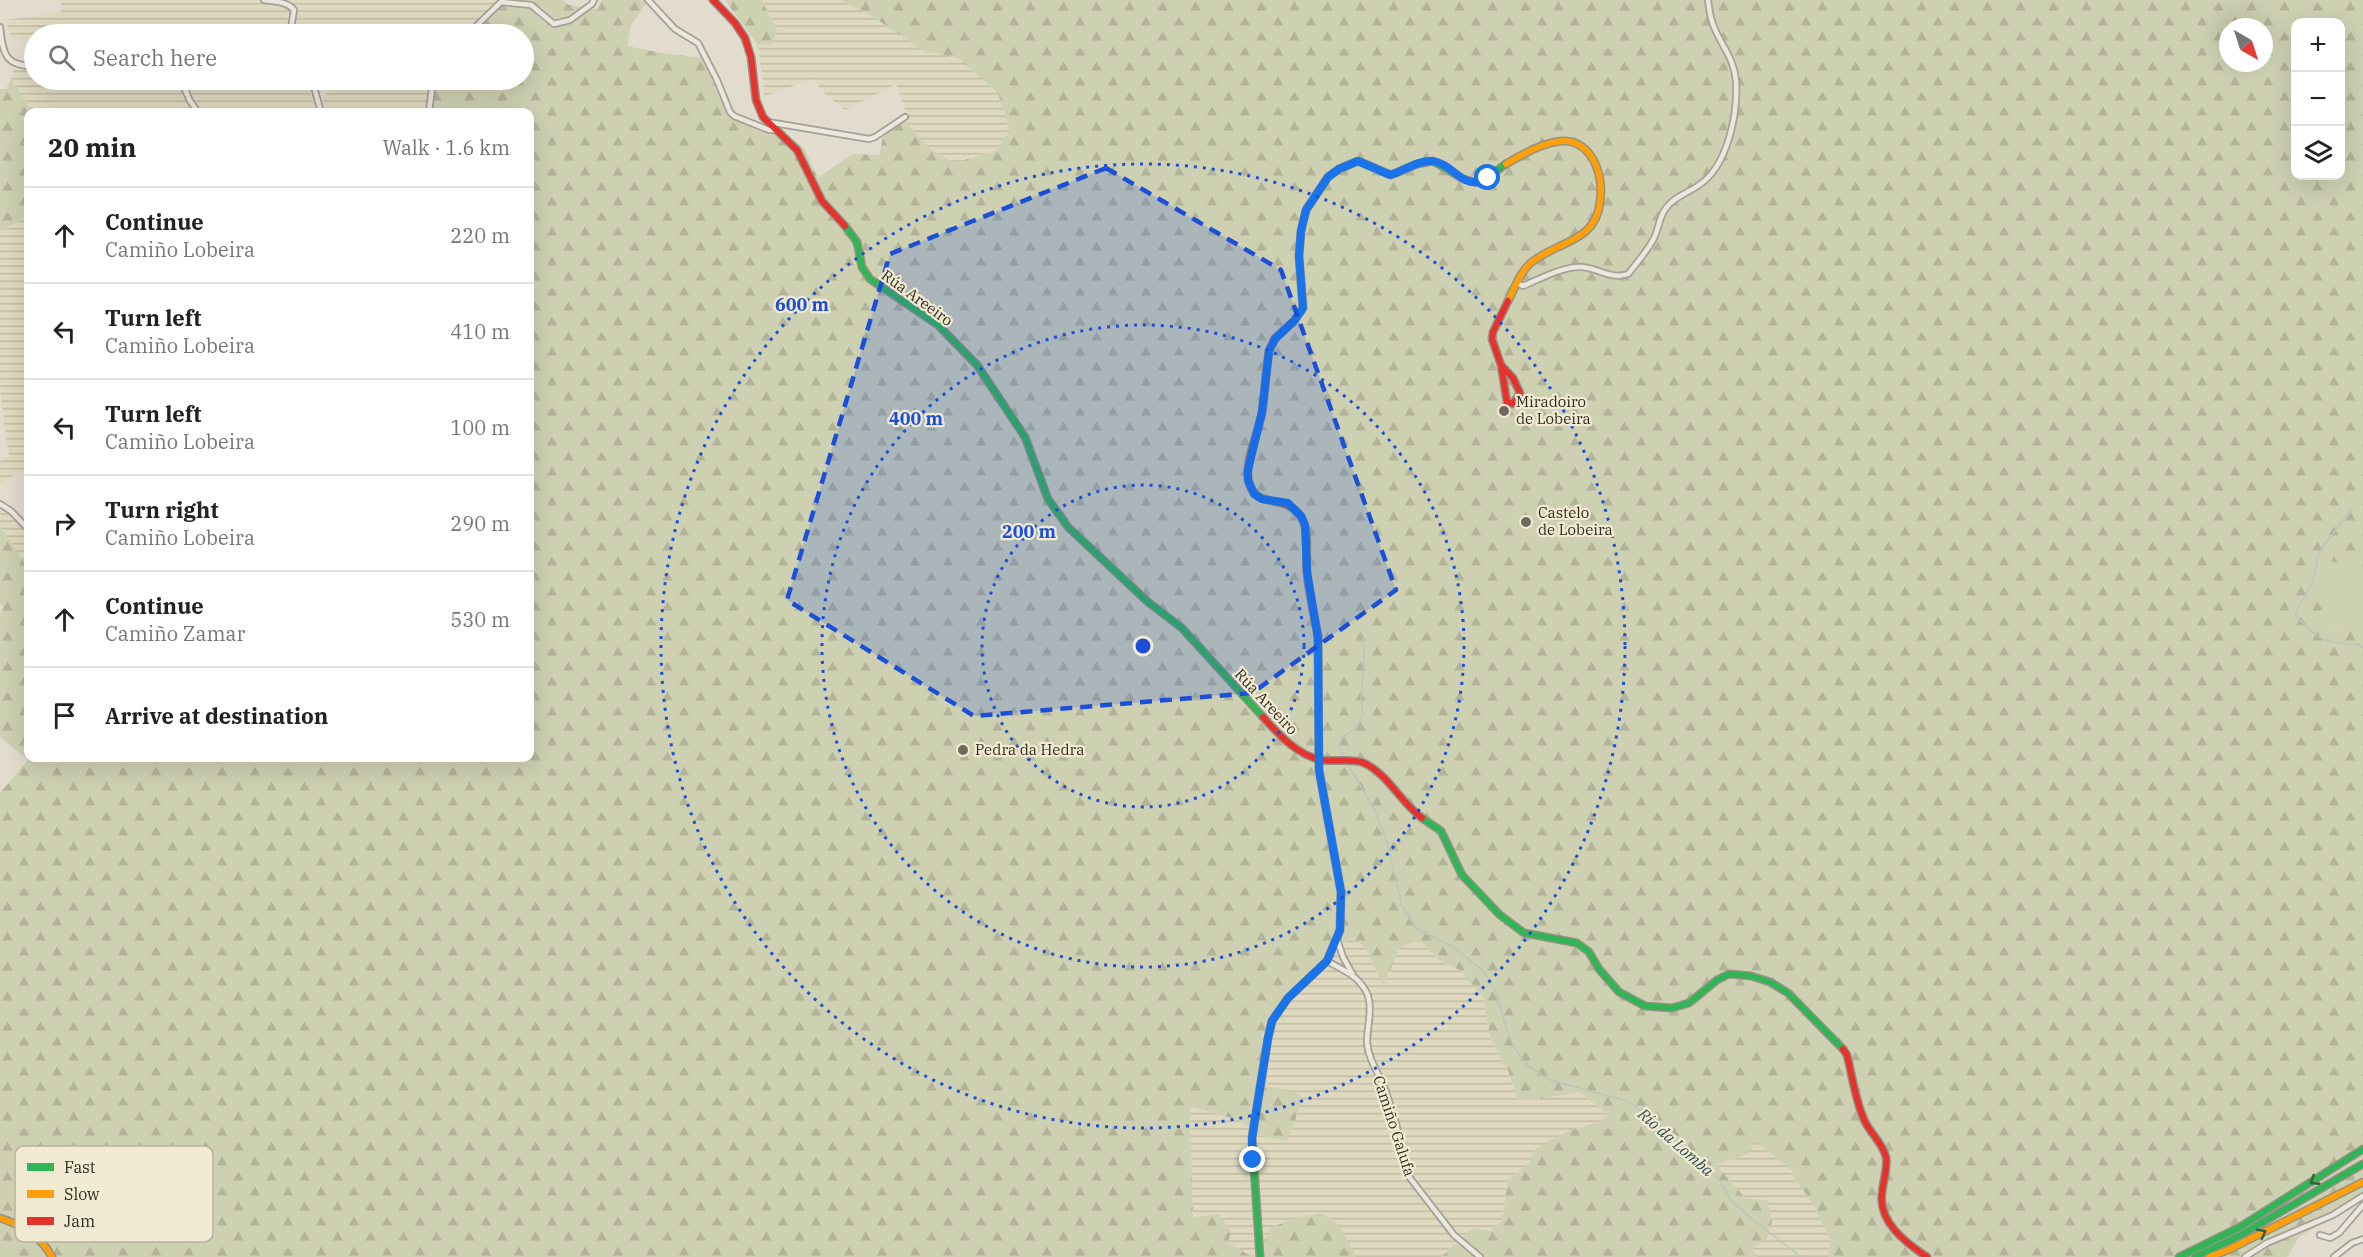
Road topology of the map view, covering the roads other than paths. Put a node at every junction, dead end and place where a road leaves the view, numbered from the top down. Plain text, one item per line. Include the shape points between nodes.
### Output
1 (264, 0) edge
2 (594, 0) edge
3 (648, 0) edge
4 (712, 0) edge
5 (1708, 0) edge
6 (292, 24) edge
7 (478, 24) edge
8 (0, 27) edge
9 (24, 66) edge
10 (185, 90) edge
11 (315, 90) edge
12 (432, 90) edge
13 (195, 108) edge
14 (320, 108) edge
15 (430, 108) edge
16 (905, 117) dead end
17 (767, 122) junction
18 (776, 130) junction
19 (1517, 283) junction
20 (1501, 365) junction
21 (0, 504) edge
22 (24, 525) edge
23 (1320, 760) junction
24 (1338, 939) junction
25 (1327, 961) junction
26 (1353, 975) junction
27 (2363, 1149) edge
28 (2363, 1164) edge
29 (2363, 1182) edge
30 (2363, 1196) edge
31 (2363, 1205) edge
32 (0, 1218) edge
33 (15, 1225) edge
34 (2320, 1234) dead end
35 (2363, 1239) edge
36 (42, 1242) edge
37 (52, 1257) edge
38 (1260, 1257) edge
39 (1480, 1257) edge
40 (1927, 1257) edge
41 (2179, 1257) edge
42 (2195, 1257) edge
43 (2209, 1257) edge
44 (2245, 1257) edge
45 (2334, 1257) edge

1 - 6 street via 291,6
2 - 7 street via 570,20 554,24 531,5 501,2
3 - 18 street, Rúa Areeiro via 675,29 698,42 730,112
4 - 17 main road, Rúa Areeiro via 740,26 747,40 755,102
5 - 19 street via 1714,27 1733,63 1736,81 1732,132 1716,167 1701,184 1669,204 1651,244 1628,274 1611,276 1575,267 1523,286
8 - 9 street via 7,57 17,66
10 - 13 street
11 - 14 street
12 - 15 street
16 - 17 street via 869,139
17 - 18 main road, Rúa Areeiro
18 - 23 main road, Rúa Areeiro via 795,147 825,207 856,240 860,265 870,279 938,326 977,364 1025,437 1048,500 1068,527 1148,602 1182,628 1286,743
19 - 20 main road via 1493,332
19 - 23 main road via 1531,262 1586,232 1598,220 1601,200 1597,168 1592,154 1578,143 1555,143 1506,165 1479,183 1463,179 1433,161 1390,175 1358,161 1328,177 1306,210 1299,256 1303,308 1269,351 1248,480 1259,498 1288,503 1305,525 1307,572 1318,638
20 - 20 main road via 1519,386 1520,393 1513,404 1507,402
21 - 22 street
23 - 24 main road via 1324,806 1341,892
23 - 40 main road, Rúa Areeiro via 1363,762 1371,766 1414,812 1441,831 1462,875 1500,915 1524,933 1577,943 1589,952 1619,992 1636,1003 1654,1008 1689,1003 1729,974 1770,982 1788,993 1831,1033 1847,1054 1863,1119 1886,1158 1881,1200 1885,1215 1909,1245
24 - 25 main road
24 - 26 street, Camiño Galufa
25 - 26 street, Camiño Galufa
25 - 38 main road via 1288,998 1272,1021 1268,1038 1252,1138
26 - 39 street, Camiño Galufa via 1368,996 1367,1043 1395,1120 1405,1168 1454,1235
27 -> 41 main road via 2241,1227
28 - 42 main road
43 -> 29 main road
30 - 44 street via 2333,1215 2267,1243
31 - 34 street via 2335,1236
32 - 33 main road
35 - 45 street
36 - 37 main road

